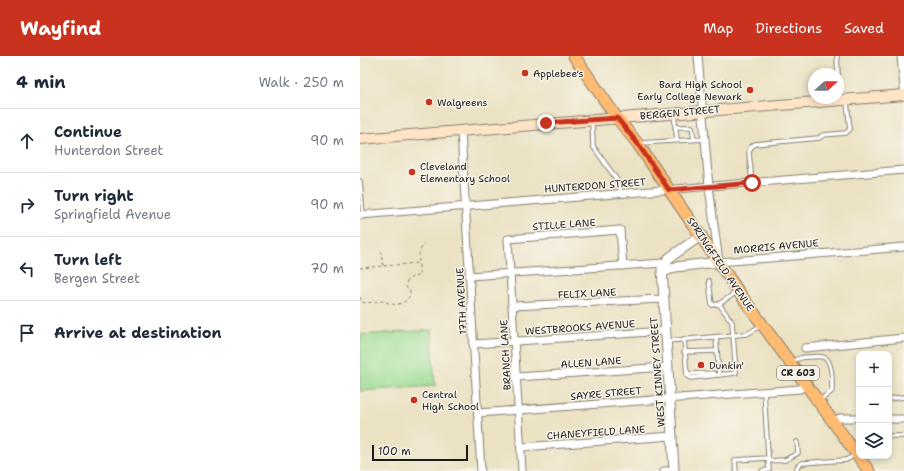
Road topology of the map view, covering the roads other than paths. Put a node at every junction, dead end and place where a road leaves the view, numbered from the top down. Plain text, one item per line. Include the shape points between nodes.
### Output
1 (574, 56) edge
2 (698, 56) edge
3 (837, 56) edge
4 (901, 56) edge
5 (838, 68) edge
6 (904, 88) edge
7 (904, 95) edge
8 (846, 99) junction
9 (702, 110) junction
10 (674, 113) junction
11 (617, 118) junction
12 (591, 120) junction
13 (675, 127) junction
14 (461, 131) junction
15 (360, 139) edge
16 (694, 139) junction
17 (705, 139) junction
18 (677, 140) junction
19 (638, 144) junction
20 (904, 170) edge
21 (360, 181) edge
22 (752, 183) junction
23 (709, 187) junction
24 (669, 190) junction
25 (621, 194) junction
26 (465, 206) junction
27 (362, 215) edge
28 (702, 235) junction
29 (508, 239) joint
30 (904, 246) edge
31 (719, 262) junction
32 (663, 263) junction
33 (623, 266) junction
34 (662, 272) junction
35 (510, 273) junction
36 (470, 276) junction
37 (709, 281) dead end
38 (738, 291) junction
39 (663, 299) junction
40 (719, 304) junction
41 (512, 306) junction
42 (763, 325) junction
43 (665, 331) junction
44 (734, 335) junction
45 (716, 337) junction
46 (904, 338) edge
47 (684, 339) junction
48 (666, 341) junction
49 (515, 342) junction
50 (473, 344) junction
51 (805, 348) dead end
52 (717, 351) junction
53 (684, 352) junction
54 (791, 363) junction
55 (667, 367) junction
56 (717, 375) junction
57 (517, 377) junction
58 (806, 384) junction
59 (764, 392) junction
60 (904, 397) edge
61 (670, 398) junction
62 (892, 399) edge
63 (818, 402) junction
64 (519, 411) junction
65 (478, 413) junction
66 (856, 418) edge
67 (892, 419) edge
68 (904, 419) edge
69 (833, 421) junction
70 (672, 436) junction
71 (892, 436) edge
72 (904, 436) edge
73 (796, 442) dead end
74 (522, 447) junction
75 (856, 454) joint
76 (768, 459) junction
77 (860, 459) edge
78 (797, 469) edge
79 (481, 471) edge
80 (522, 471) edge
81 (664, 471) edge
82 (674, 471) edge
83 (736, 471) edge
84 (762, 471) edge
85 (769, 471) edge
86 (869, 471) edge

1 - 11 main road, SPRINGFIELD AVENUE / CR 603
2 - 9 street
3 - 5 lane
4 - 6 street
7 - 8 main road, BERGEN STREET
8 - 9 main road, BERGEN STREET
8 - 22 lane via 850,129 846,133 755,144 750,147
9 - 10 main road, BERGEN STREET
9 - 17 street
10 - 11 main road, BERGEN STREET
10 - 13 lane
11 - 12 main road, BERGEN STREET
11 - 19 main road, SPRINGFIELD AVENUE / CR 603
12 - 14 main road, BERGEN STREET
12 - 25 lane via 593,146 619,183
13 - 16 lane via 692,127
13 - 18 lane
14 - 15 main road, BERGEN STREET
14 - 26 street, 17TH AVENUE
16 - 17 lane
16 - 18 lane
17 - 23 street
18 - 19 lane
19 - 24 main road, SPRINGFIELD AVENUE / CR 603
20 - 22 street, HUNTERDON STREET
21 - 27 lane
22 - 23 street, HUNTERDON STREET
23 - 24 street, HUNTERDON STREET
23 - 31 street
24 - 25 street, HUNTERDON STREET
24 - 28 main road, SPRINGFIELD AVENUE / CR 603
25 - 26 street, HUNTERDON STREET
26 - 27 street, HUNTERDON STREET
26 - 36 street, 17TH AVENUE
28 - 31 main road, SPRINGFIELD AVENUE / CR 603
28 - 32 street
29 - 33 street, STILLE LANE via 620,230
29 - 35 street, BRANCH LANE
30 - 31 street, MORRIS AVENUE
31 - 34 street, MORRIS AVENUE via 675,267
31 - 38 main road, SPRINGFIELD AVENUE / CR 603
32 - 33 street
32 - 34 street
33 - 35 street
34 - 39 street, WEST KINNEY STREET
35 - 36 street
35 - 41 street, BRANCH LANE
36 - 50 street, 17TH AVENUE
37 - 40 lane via 712,305
38 - 40 lane
38 - 42 main road, SPRINGFIELD AVENUE / CR 603
39 - 41 street, FELIX LANE
39 - 43 street, WEST KINNEY STREET
40 - 44 lane via 732,322
41 - 49 street, BRANCH LANE
42 - 44 lane via 753,332
42 - 54 main road, SPRINGFIELD AVENUE / CR 603
43 - 48 street, WEST KINNEY STREET
43 - 49 street, WESTBROOKS AVENUE
44 - 45 lane
44 - 56 lane via 736,373
45 - 47 lane
45 - 52 lane
46 - 51 street
47 - 48 lane
47 - 53 lane
48 - 55 street, WEST KINNEY STREET
49 - 50 street, WESTBROOKS AVENUE
49 - 57 street, BRANCH LANE
50 - 65 street, 17TH AVENUE
52 - 53 lane
52 - 56 lane
53 - 56 lane via 686,374 689,377
54 - 58 main road, SPRINGFIELD AVENUE / CR 603
54 - 63 lane via 800,358 822,356 830,364 832,391
55 - 57 street, ALLEN LANE
55 - 61 street, WEST KINNEY STREET
57 - 64 street, BRANCH LANE
58 - 59 street, SAYRE STREET via 800,389
58 - 63 main road, SPRINGFIELD AVENUE / CR 603
59 - 61 street, SAYRE STREET
59 - 76 lane
60 - 62 lane
61 - 64 street, SAYRE STREET
61 - 70 street, WEST KINNEY STREET
63 - 69 main road, SPRINGFIELD AVENUE / CR 603
64 - 65 street, SAYRE STREET
64 - 74 street, BRANCH LANE
65 - 79 street, 17TH AVENUE
66 - 69 street via 840,418
67 - 68 street
69 - 75 main road, SPRINGFIELD AVENUE / CR 603
70 - 74 street, CHANEYFIELD LANE
70 - 82 street, WEST KINNEY STREET
71 - 72 lane
73 - 76 lane via 798,453 785,460
74 - 80 street, BRANCH LANE
75 - 78 lane via 846,460 802,463
76 - 83 lane via 736,460
76 - 85 lane
77 - 86 main road, SPRINGFIELD AVENUE / CR 603
81 - 82 street
84 - 85 lane

